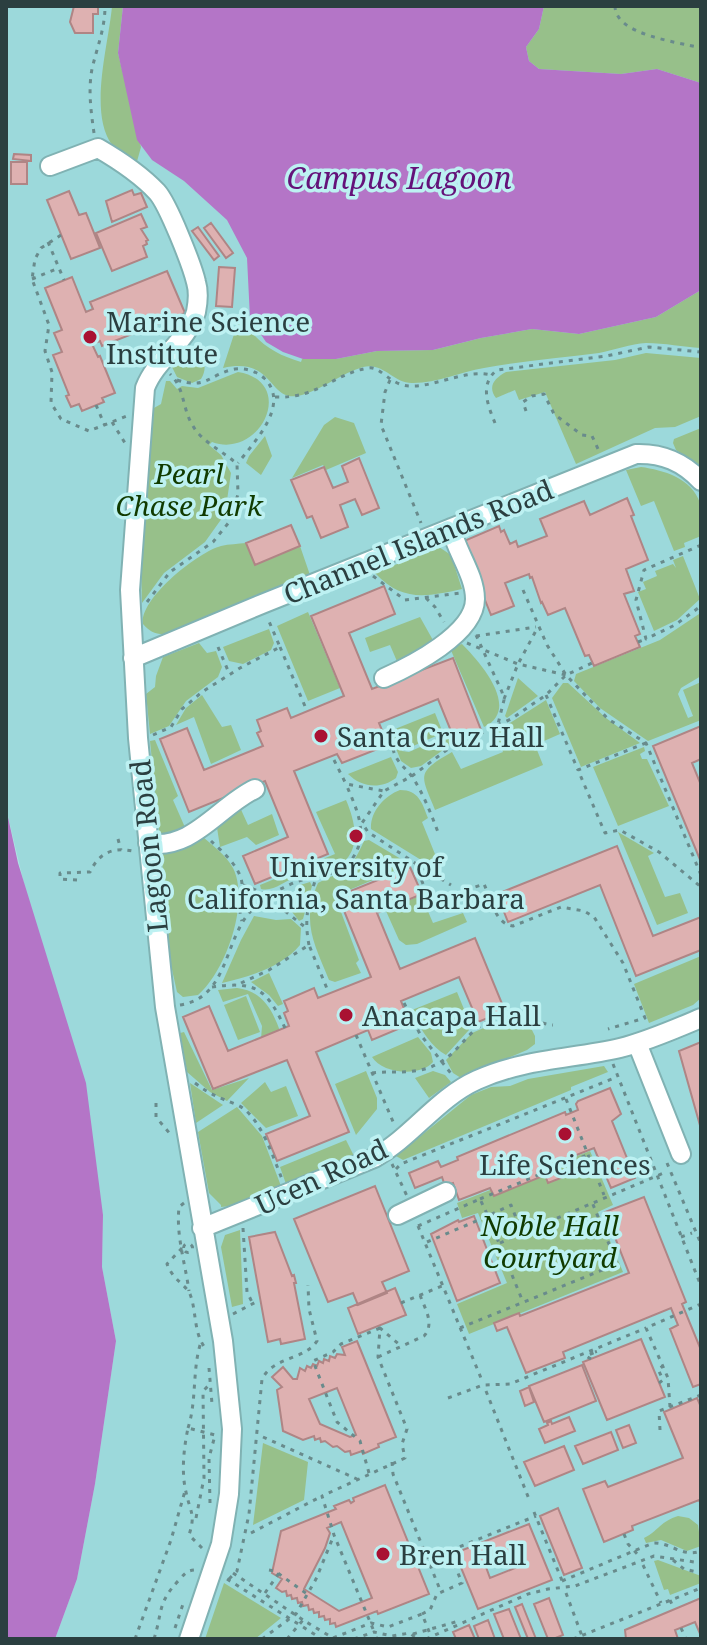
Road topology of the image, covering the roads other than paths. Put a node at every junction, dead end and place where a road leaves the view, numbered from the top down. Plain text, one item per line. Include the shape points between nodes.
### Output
1 (50, 166) dead end
2 (701, 481) edge
3 (451, 528) junction
4 (133, 658) junction
5 (384, 678) dead end
6 (255, 789) dead end
7 (148, 843) junction
8 (701, 1018) edge
9 (637, 1043) junction
10 (681, 1154) dead end
11 (446, 1192) dead end
12 (410, 1215) road end
13 (202, 1228) junction
14 (189, 1639) edge

1 - 4 street, Lagoon Road via 98,148 155,190 196,280 198,297 187,330 145,388 130,611
2 - 3 street, Channel Islands Road via 669,458 636,454
3 - 4 street, Channel Islands Road
3 - 5 street via 474,591 469,616 438,648
4 - 7 street, Lagoon Road
6 - 7 street via 236,798 200,830 172,843
7 - 13 street, Lagoon Road via 165,1007
8 - 9 street, Ucen Road
9 - 10 street
9 - 13 street, Ucen Road via 504,1070 462,1088 374,1158
11 - 12 street
13 - 14 street, Lagoon Road via 229,1387 232,1451 221,1544

